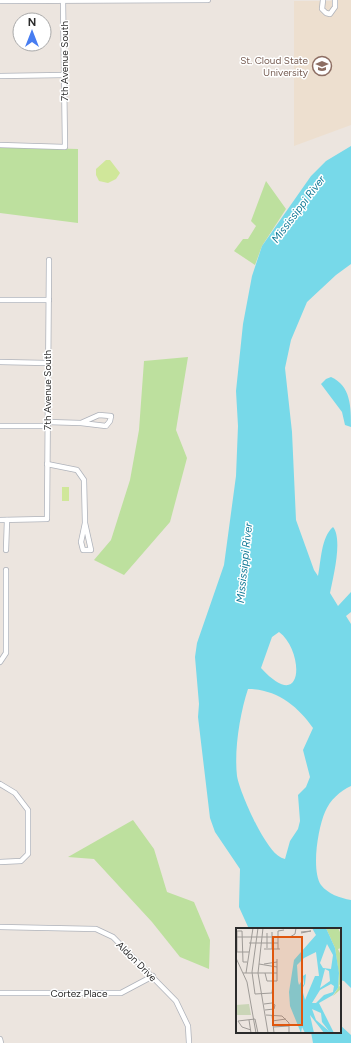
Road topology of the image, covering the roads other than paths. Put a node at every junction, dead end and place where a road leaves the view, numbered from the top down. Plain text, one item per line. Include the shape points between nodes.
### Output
1 (63, 0) edge
2 (132, 0) edge
3 (208, 0) edge
4 (323, 0) edge
5 (335, 0) edge
6 (0, 1) edge
7 (64, 75) junction
8 (0, 76) edge
9 (0, 145) edge
10 (49, 260) dead end
11 (0, 300) edge
12 (49, 300) junction
13 (0, 362) edge
14 (47, 363) junction
15 (81, 423) junction
16 (48, 424) junction
17 (0, 426) edge
18 (47, 464) junction
19 (0, 520) edge
20 (7, 520) junction
21 (85, 522) junction
22 (6, 550) dead end
23 (6, 570) dead end
24 (0, 589) edge
25 (6, 589) junction
26 (0, 662) edge
27 (0, 784) edge
28 (0, 862) edge
29 (0, 927) edge
30 (153, 976) junction
31 (0, 993) edge
32 (0, 1039) edge
33 (1, 1043) edge
34 (189, 1043) edge

1 - 2 street
1 - 6 street
1 - 7 street, 7th Avenue South
2 - 3 street
4 - 5 street via 322,9 330,14 335,7
7 - 8 street
7 - 9 street, 7th Avenue South via 64,147
10 - 12 street, 7th Avenue South
11 - 12 street
12 - 14 street, 7th Avenue South
13 - 14 street
14 - 16 street, 7th Avenue South
15 - 15 street via 106,426 111,416 100,416
15 - 16 street
16 - 17 street
16 - 18 street, 7th Avenue South
18 - 20 street, 7th Avenue South via 47,519
18 - 21 street via 76,470 84,480
19 - 20 street
20 - 22 street
21 - 21 street via 82,550 91,550
23 - 25 street
24 - 25 street
25 - 26 street via 6,654
27 - 28 street via 15,793 28,810 28,854 21,861
29 - 30 street, Aldon Drive via 96,929 113,937
30 - 31 street, Cortez Place via 121,993
30 - 34 street, Aldon Drive via 176,1001 188,1026
32 - 33 street

